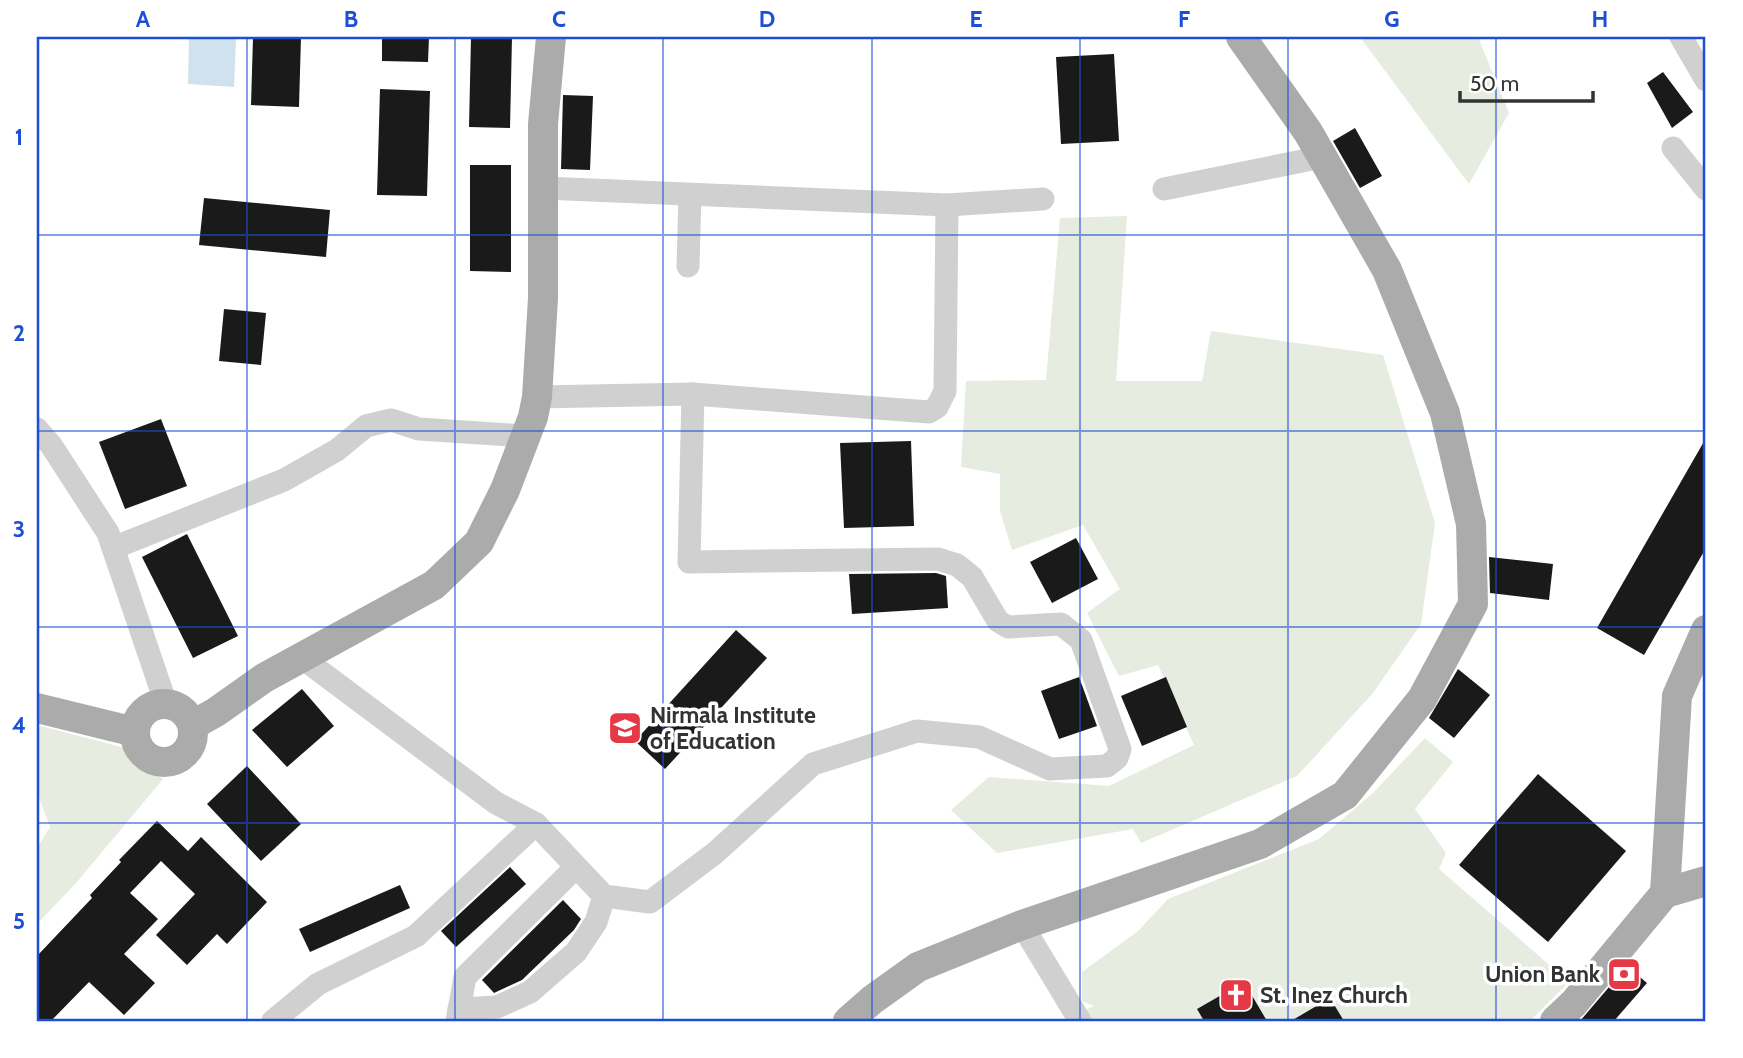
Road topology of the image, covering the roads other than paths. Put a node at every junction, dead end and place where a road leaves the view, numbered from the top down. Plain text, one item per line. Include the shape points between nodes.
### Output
1 (551, 37) edge
2 (1241, 37) edge
3 (1681, 37) edge
4 (1706, 80) edge
5 (1673, 148) dead end
6 (1322, 157) junction
7 (542, 188) junction
8 (1164, 189) dead end
9 (1706, 189) edge
10 (690, 195) junction
11 (1043, 199) dead end
12 (947, 205) junction
13 (688, 266) dead end
14 (693, 394) junction
15 (537, 397) junction
16 (37, 429) edge
17 (526, 436) junction
18 (113, 548) junction
19 (1706, 630) edge
20 (301, 657) junction
21 (166, 704) junction
22 (37, 708) edge
23 (193, 725) junction
24 (135, 732) junction
25 (536, 824) junction
26 (576, 867) junction
27 (1706, 881) edge
28 (1665, 893) junction
29 (604, 896) junction
30 (1022, 925) junction
31 (458, 1015) edge
32 (273, 1021) edge
33 (848, 1021) edge
34 (1080, 1021) edge
35 (1555, 1021) edge

1 - 7 main road
2 - 6 main road
3 - 4 street
5 - 9 street
6 - 8 street
6 - 30 main road via 1387,270 1445,413 1471,524 1473,604 1422,698 1345,795 1260,844
7 - 10 street
7 - 15 main road via 543,298
10 - 12 street
10 - 13 street
11 - 12 street
12 - 14 street via 945,391 937,407 929,412
14 - 15 street
14 - 29 street via 689,562 938,559 957,565 972,577 998,621 1008,627 1061,624 1081,640 1121,749 1107,766 1050,769 979,737 916,731 813,764 715,853 650,902
15 - 17 main road
16 - 18 street via 108,533
17 - 18 street via 419,429 391,420 366,426 337,450 284,480
17 - 20 main road via 479,542 434,585
18 - 21 street
19 - 28 main road via 1677,696
20 - 23 main road
20 - 25 street via 496,803
21 - 23 main road via 183,710
21 - 24 main road via 148,709
22 - 24 main road
23 - 24 main road via 187,752 163,763 154,762 140,749
25 - 26 street
25 - 32 street via 416,936 318,984
26 - 29 street
26 - 31 street via 470,972 463,981
27 - 28 main road
28 - 35 main road
29 - 31 street via 596,922 576,952 530,992 497,1007
30 - 33 main road via 918,968
30 - 34 street

